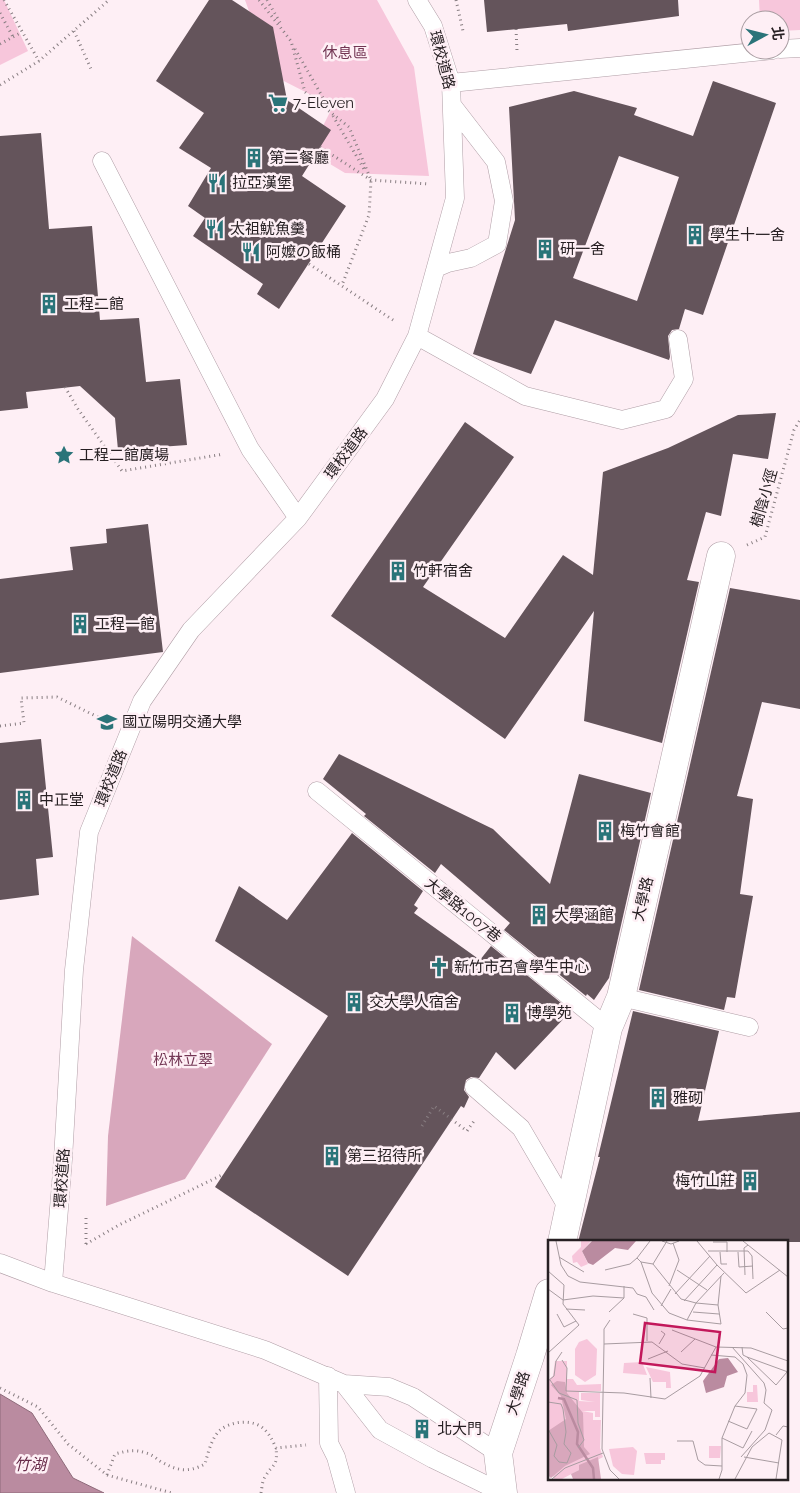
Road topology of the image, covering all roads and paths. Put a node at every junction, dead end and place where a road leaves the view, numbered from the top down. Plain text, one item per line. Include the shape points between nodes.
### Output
1 (4, 0) edge
2 (109, 0) edge
3 (259, 0) edge
4 (267, 0) edge
5 (417, 0) edge
6 (0, 13) edge
7 (74, 31) junction
8 (22, 32) junction
9 (13, 37) junction
10 (0, 44) edge
11 (740, 53) edge
12 (39, 61) junction
13 (91, 69) dead end
14 (451, 83) junction
15 (0, 86) edge
16 (452, 105) junction
17 (320, 147) dead end
18 (102, 161) dead end
19 (371, 180) junction
20 (454, 182) junction
21 (309, 264) dead end
22 (436, 268) junction
23 (342, 285) junction
24 (417, 336) junction
25 (678, 339) dead end
26 (65, 387) dead end
27 (800, 420) edge
28 (250, 449) junction
29 (298, 518) junction
30 (721, 556) joint
31 (0, 726) edge
32 (129, 732) junction
33 (317, 791) dead end
34 (621, 997) junction
35 (749, 1027) dead end
36 (608, 1028) junction
37 (474, 1087) dead end
38 (489, 1100) junction
39 (422, 1126) dead end
40 (224, 1174) dead end
41 (569, 1210) junction
42 (562, 1240) edge
43 (86, 1244) dead end
44 (0, 1263) edge
45 (53, 1283) junction
46 (548, 1296) edge
47 (328, 1376) junction
48 (344, 1384) junction
49 (0, 1388) edge
50 (329, 1443) junction
51 (276, 1448) junction
52 (498, 1453) junction
53 (107, 1475) junction
54 (172, 1493) edge
55 (261, 1493) edge
56 (346, 1493) edge
57 (503, 1493) edge

1 - 8 path
2 - 7 path
3 - 19 path via 291,41 305,92 349,128
4 - 19 path
5 - 14 lane, 環校道路 via 433,26
6 - 9 path
7 - 12 path
7 - 13 path
8 - 9 path
8 - 12 path
9 - 10 path
11 - 14 lane
12 - 15 path
14 - 16 lane, 環校道路
16 - 20 lane, 環校道路
16 - 22 lane via 496,162 504,201 497,244 471,258
17 - 19 path
18 - 28 lane
19 - 20 path via 439,185
19 - 23 path via 368,215
20 - 22 lane, 環校道路 via 455,198
21 - 23 path
22 - 24 lane, 環校道路
23 - 24 path
24 - 25 lane via 525,396 622,420 666,409 684,379
24 - 29 lane, 環校道路 via 385,400
26 - 28 path via 122,471
27 - 30 path, 樹陰小徑 via 794,430 765,537
28 - 29 lane
29 - 32 lane, 環校道路 via 191,630 142,700
30 - 34 street, 大學路
31 - 32 path via 24,723 21,698 57,697
32 - 45 lane, 環校道路 via 89,832 74,970
33 - 36 lane, 大學路1007巷
34 - 35 lane
34 - 36 street, 大學路
36 - 41 street, 大學路
37 - 38 lane
38 - 39 path via 467,1131 434,1106
38 - 41 lane via 521,1128
40 - 43 path
41 - 42 street, 大學路
44 - 45 lane
45 - 47 lane via 265,1350
46 - 52 street, 大學路
47 - 48 lane
47 - 50 lane
48 - 52 lane via 389,1387 413,1397
48 - 57 lane via 380,1430
49 - 53 path via 38,1407 68,1444
50 - 51 path
50 - 56 lane
51 - 53 path via 270,1435 260,1426 239,1422 220,1431 210,1446 205,1464 195,1469 181,1470 147,1453 128,1450 115,1454
51 - 55 path via 277,1459 264,1478
52 - 57 street, 大學路
53 - 54 path

